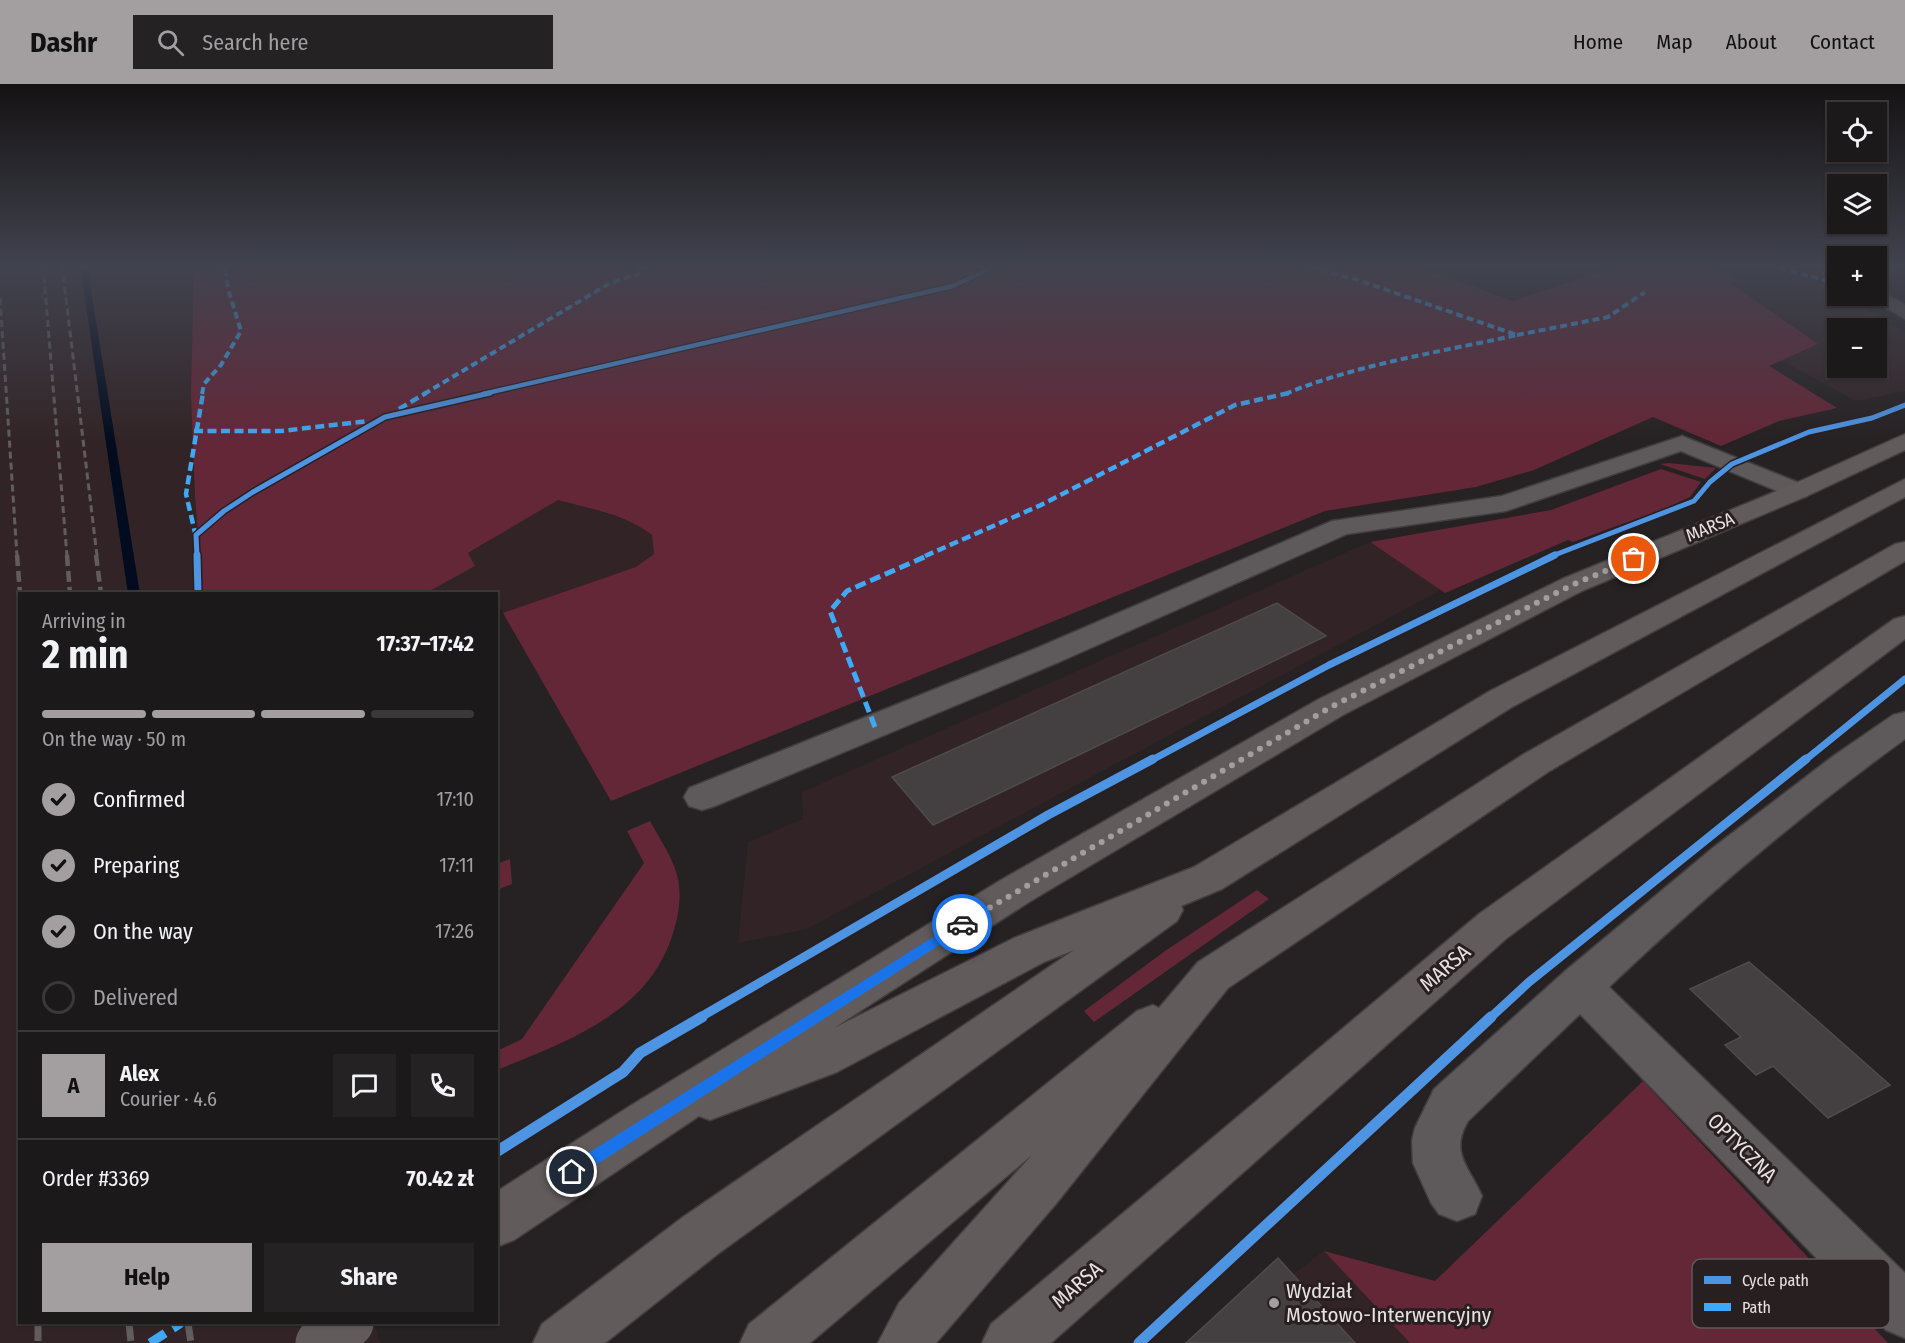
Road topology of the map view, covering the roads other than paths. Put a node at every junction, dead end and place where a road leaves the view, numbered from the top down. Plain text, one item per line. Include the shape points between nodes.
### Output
1 (1905, 441) edge
2 (1905, 487) edge
3 (1798, 491) junction
4 (1905, 550) edge
5 (1905, 625) edge
6 (1905, 723) edge
7 (702, 797) dead end
8 (1208, 878) junction
9 (1213, 975) junction
10 (1579, 985) junction
11 (647, 1122) junction
12 (1457, 1196) dead end
13 (498, 1221) edge
14 (1853, 1259) edge
15 (1890, 1296) edge
16 (1905, 1311) edge
17 (320, 1324) edge
18 (348, 1324) edge
19 (320, 1343) edge
20 (561, 1343) edge
21 (768, 1343) edge
22 (906, 1343) edge
23 (1010, 1343) edge

1 - 3 main road, MARSA
2 - 8 main road via 1502,699
3 - 7 street via 1682,443 1506,503 1341,527 1048,655
3 - 11 main road, MARSA via 1572,585 1331,707 1015,891
4 - 9 main road via 1536,763
5 - 23 main road, MARSA via 1493,926
6 - 10 street via 1760,830
8 - 11 main road via 1029,950 821,1057
8 - 20 main road via 700,1235
9 - 21 main road
9 - 22 main road via 918,1322
10 - 12 street via 1451,1105 1438,1123 1435,1152 1444,1182
10 - 14 street, OPTYCZNA
11 - 13 main road, MARSA
15 - 16 street, OPTYCZNA
17 - 19 street
18 - 19 main road, bridge

